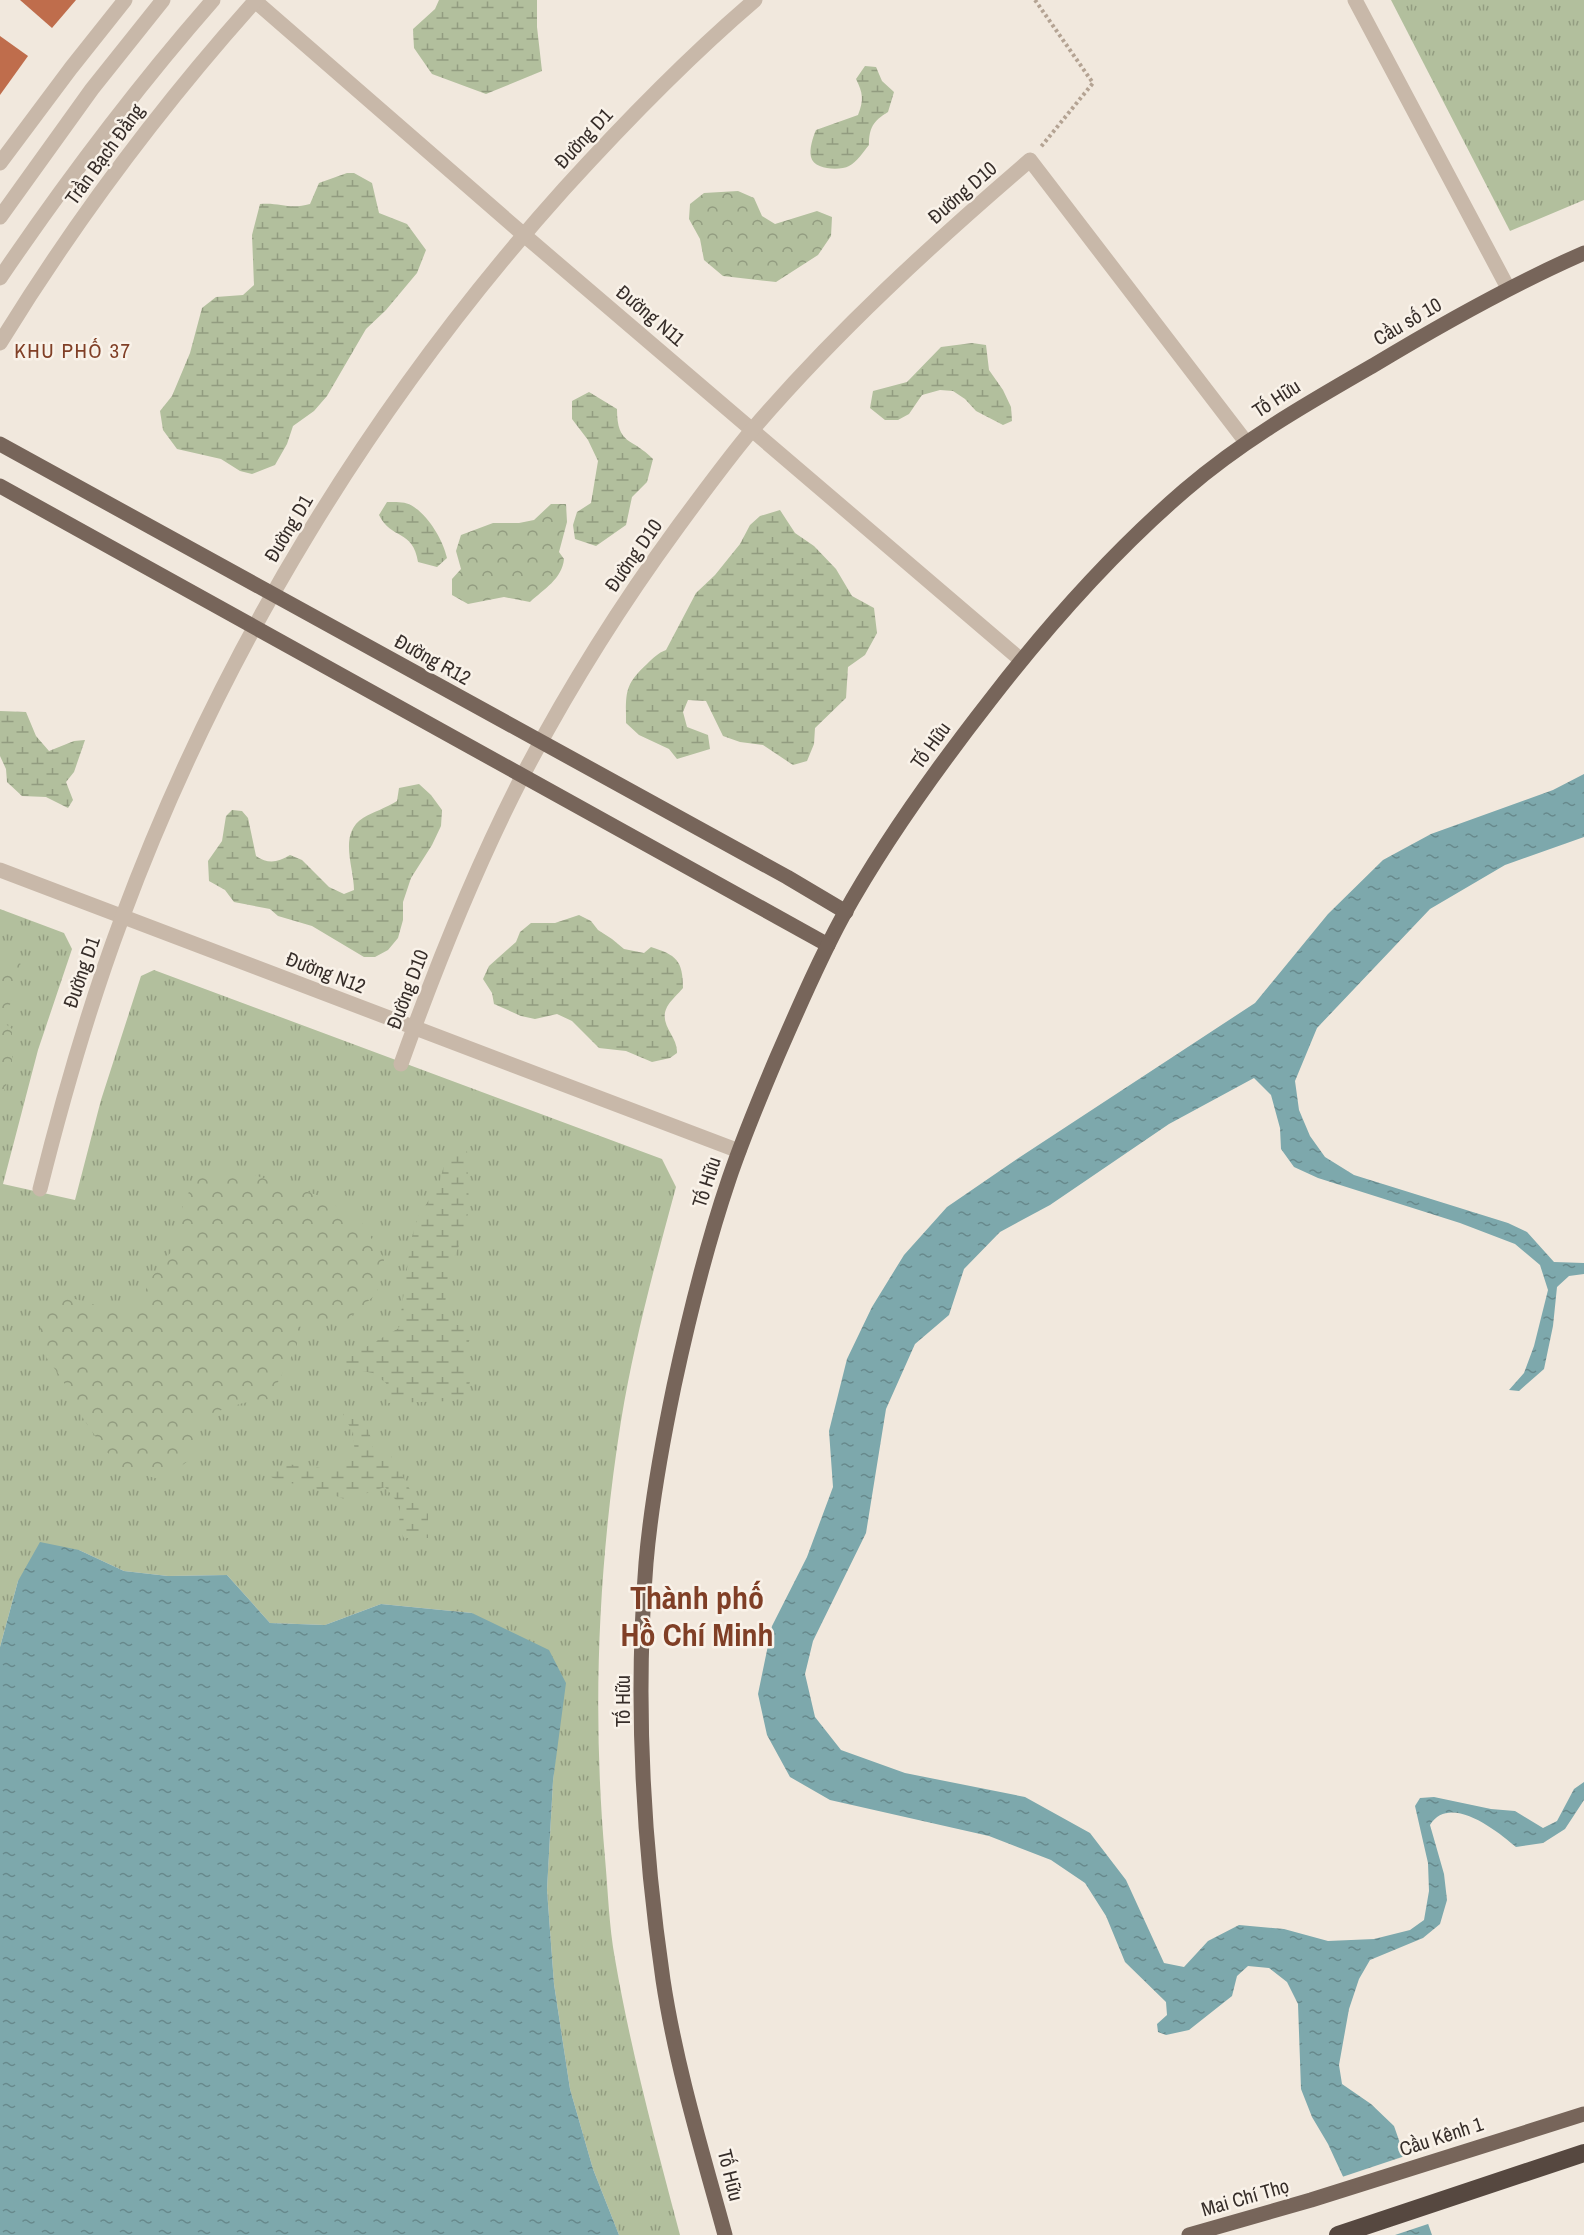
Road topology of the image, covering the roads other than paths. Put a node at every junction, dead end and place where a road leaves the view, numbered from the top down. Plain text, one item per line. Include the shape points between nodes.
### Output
1 (125, 0) edge
2 (163, 0) edge
3 (213, 0) edge
4 (255, 0) edge
5 (755, 0) edge
6 (1355, 0) edge
7 (0, 164) edge
8 (0, 217) edge
9 (524, 235) junction
10 (1584, 253) edge
11 (0, 278) edge
12 (1508, 288) junction
13 (0, 343) edge
14 (1366, 369) joint
15 (753, 429) junction
16 (1246, 442) junction
17 (0, 444) edge
18 (0, 486) edge
19 (273, 594) junction
20 (255, 627) junction
21 (1021, 660) junction
22 (541, 742) junction
23 (523, 776) junction
24 (0, 870) edge
25 (846, 912) junction
26 (122, 917) junction
27 (828, 945) junction
28 (414, 1028) junction
29 (401, 1064) dead end
30 (739, 1151) junction
31 (40, 1189) dead end
32 (1584, 2114) edge
33 (1584, 2153) edge
34 (1311, 2200) joint
35 (724, 2235) edge
36 (1189, 2235) edge
37 (1338, 2235) edge

1 - 7 street
2 - 8 street via 92,89
3 - 11 street, Trần Bạch Đằng via 118,113
4 - 9 street, Đường N11
4 - 13 street, Trần Bạch Đằng via 131,152
5 - 9 street, Đường D1 via 622,127
6 - 12 street
9 - 15 street, Đường N11
9 - 19 street, Đường D1 via 436,342 391,405
10 - 12 main road
12 - 14 main road, Cầu số 10
14 - 16 main road, Tố Hữu
15 - 16 street, Đường D10 via 880,295 1030,160
15 - 21 street, Đường N11
15 - 22 street, Đường D10 via 649,567
16 - 21 main road, Tố Hữu via 1131,538
17 - 19 main road, Đường R12
18 - 20 main road
19 - 20 street, Đường D1
19 - 22 main road, Đường R12
20 - 23 main road
20 - 26 street, Đường D1 via 205,723
21 - 25 main road, Tố Hữu via 942,762
22 - 23 street, Đường D10
22 - 25 main road, Đường R12
23 - 27 main road
23 - 28 street, Đường D10 via 463,904
24 - 26 street, Đường N12
25 - 27 main road, Tố Hữu
26 - 28 street, Đường N12
26 - 31 street, Đường D1 via 80,1043
27 - 30 main road, Tố Hữu
28 - 29 street, Đường D10
28 - 30 street, Đường N12
30 - 35 main road, Tố Hữu via 696,1290 664,1437 646,1569 642,1667 649,1861 664,1983
32 - 34 main road, Cầu Kênh 1
33 - 37 highway
34 - 36 main road, Mai Chí Thọ

